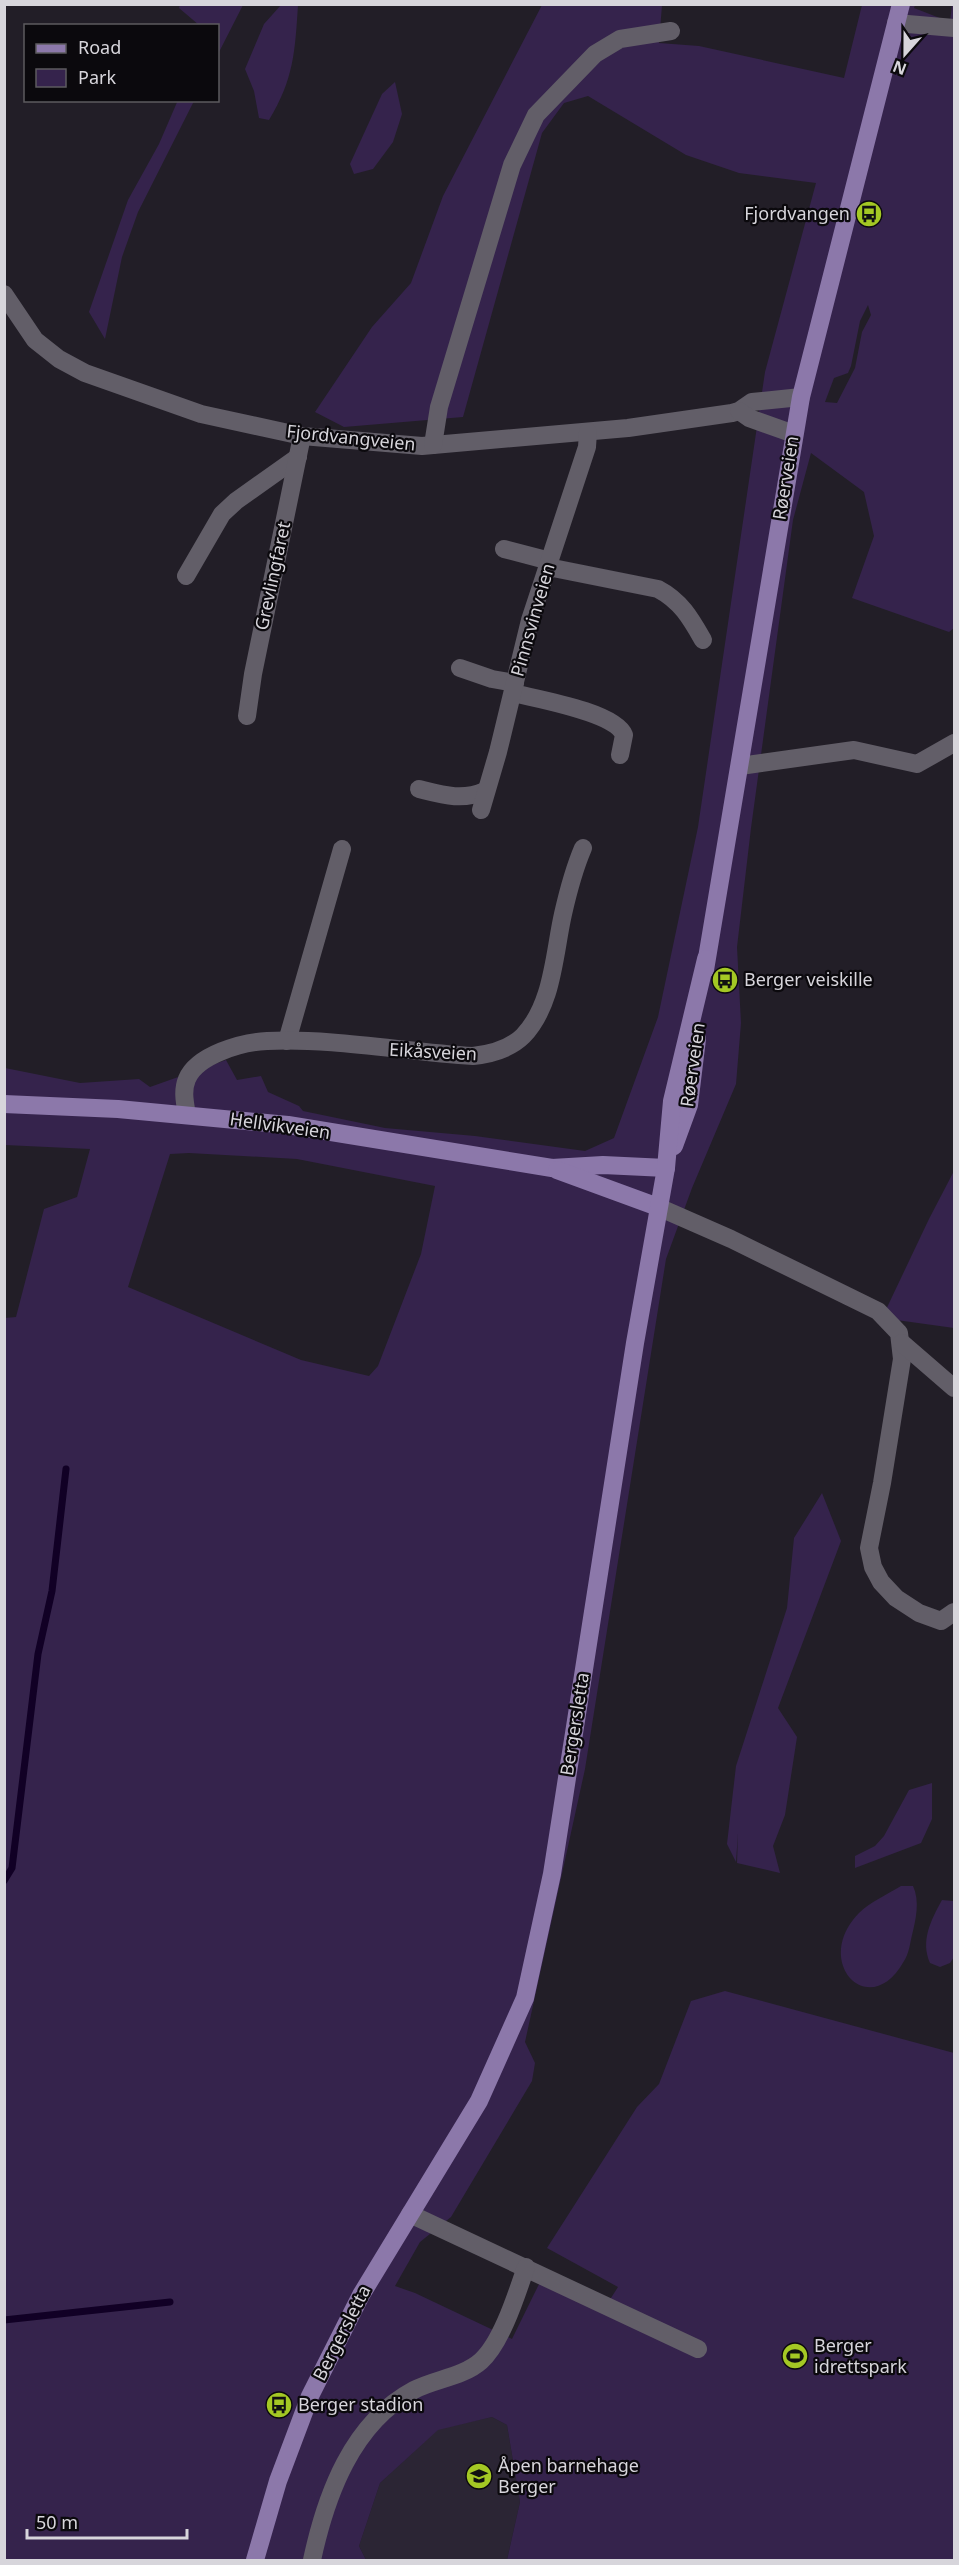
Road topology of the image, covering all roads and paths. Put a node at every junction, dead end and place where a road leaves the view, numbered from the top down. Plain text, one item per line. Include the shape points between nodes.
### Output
1 (901, 4) edge
2 (896, 23) junction
3 (954, 28) edge
4 (671, 32) dead end
5 (4, 294) edge
6 (801, 397) junction
7 (739, 411) junction
8 (588, 432) junction
9 (794, 434) junction
10 (302, 436) junction
11 (433, 445) junction
12 (298, 457) junction
13 (504, 549) dead end
14 (549, 564) junction
15 (186, 576) dead end
16 (704, 640) dead end
17 (459, 668) dead end
18 (514, 688) junction
19 (247, 716) dead end
20 (954, 742) edge
21 (620, 755) dead end
22 (740, 766) junction
23 (418, 789) dead end
24 (485, 790) junction
25 (481, 810) dead end
26 (583, 848) dead end
27 (342, 849) dead end
28 (287, 1041) junction
29 (4, 1104) edge
30 (187, 1115) junction
31 (552, 1168) junction
32 (666, 1168) junction
33 (658, 1207) junction
34 (902, 1344) junction
35 (954, 1388) edge
36 (954, 1612) edge
37 (410, 2214) junction
38 (526, 2267) junction
39 (698, 2349) dead end
40 (255, 2560) edge
41 (312, 2560) edge

1 - 2 main road, Røerveien
2 - 3 street
2 - 6 main road, Røerveien
4 - 11 street via 620,39 595,54 527,129 512,165 439,407
5 - 10 street, Fjordvangveien via 35,340 85,373 201,414
6 - 7 street, Fjordvangveien via 752,402
6 - 9 main road, Røerveien
7 - 8 street, Fjordvangveien
7 - 9 street
8 - 11 street, Fjordvangveien
8 - 14 street, Pinnsvinveien
9 - 22 main road, Røerveien
10 - 11 street, Fjordvangveien
10 - 12 street, Grevlingfaret
12 - 15 street via 222,514
12 - 19 street, Grevlingfaret via 252,674
13 - 14 street
14 - 16 street via 658,589 687,612
14 - 18 street, Pinnsvinveien via 530,620
17 - 18 street
18 - 21 street via 613,722 624,735
18 - 24 street, Pinnsvinveien
20 - 22 street via 917,764 854,750
22 - 32 main road, Røerveien via 706,959 690,1105
23 - 24 street via 469,798
24 - 25 street, Pinnsvinveien
26 - 28 street, Eikåsveien via 567,896 544,1000 532,1026 510,1046 473,1056
27 - 28 street
28 - 30 street, Eikåsveien via 252,1043 202,1062 186,1080
29 - 30 main road, Hellvikveien
30 - 31 main road, Hellvikveien via 288,1125
31 - 32 main road, Hellvikveien
31 - 33 main road, Hellvikveien
32 - 33 main road, Røerveien
33 - 34 street via 878,1311 892,1324
33 - 37 main road, Bergersletta via 554,1863 535,1959 515,2024 483,2092
34 - 35 street
34 - 36 street via 869,1548 873,1567 896,1598 941,1621
37 - 38 street
37 - 40 main road, Bergersletta via 362,2295 310,2396 278,2481
38 - 39 street
38 - 41 street via 512,2305 482,2360 402,2397 370,2425 339,2474

